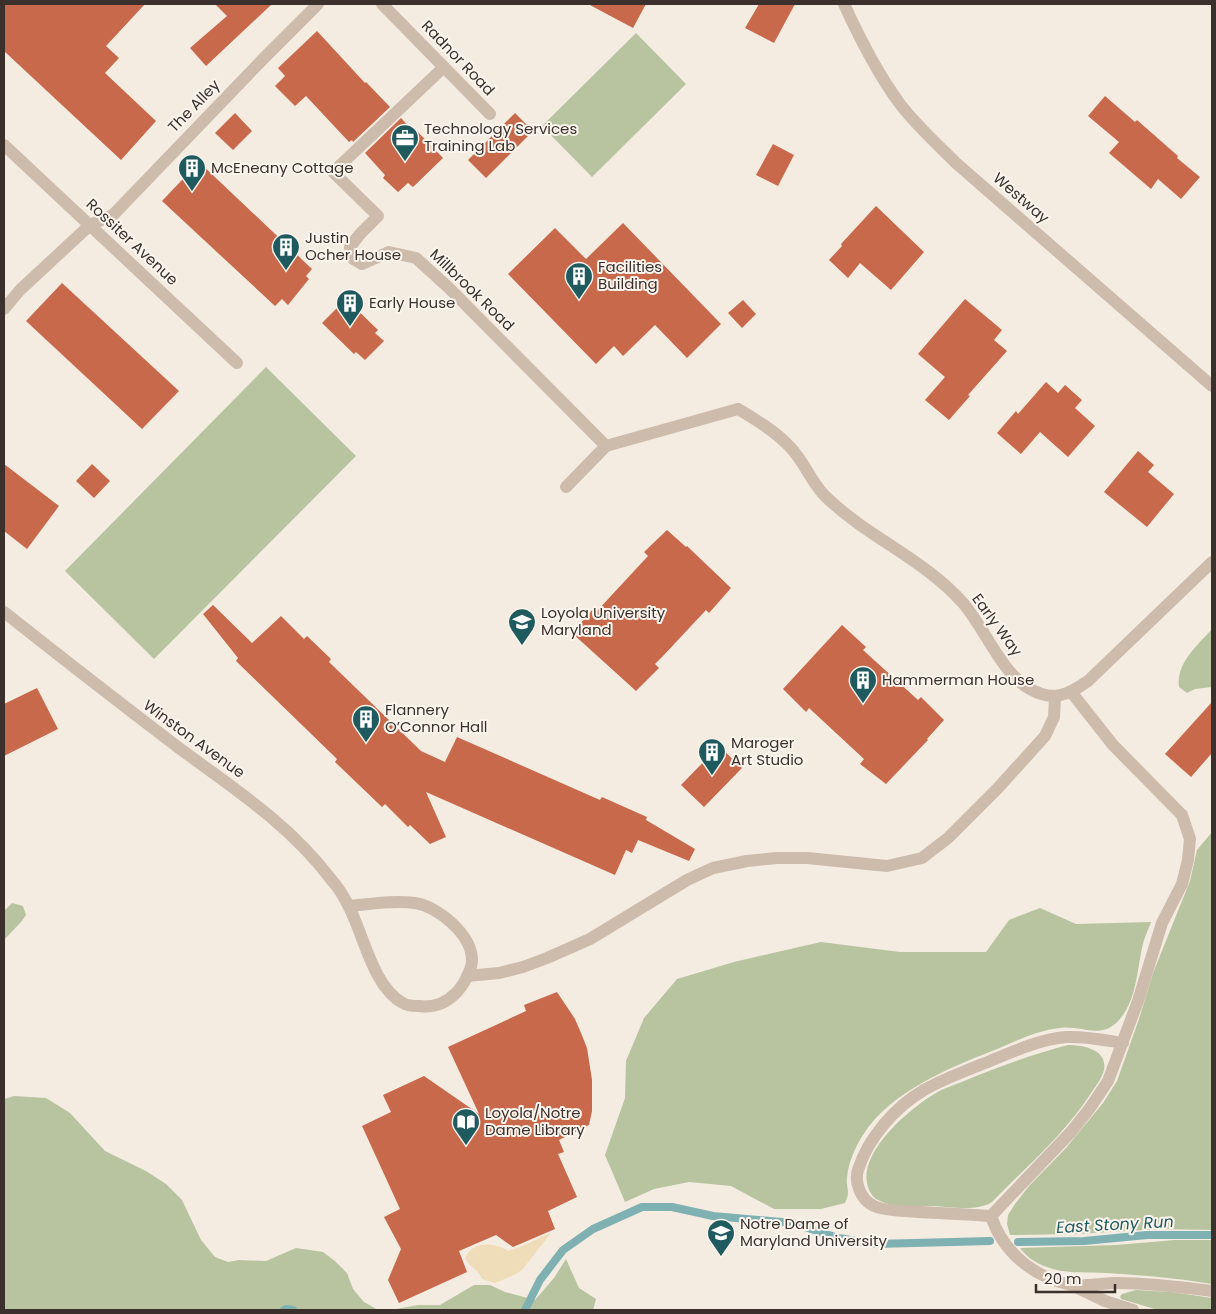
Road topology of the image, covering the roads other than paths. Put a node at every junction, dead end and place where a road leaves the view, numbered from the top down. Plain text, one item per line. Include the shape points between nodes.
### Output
1 (318, 4) edge
2 (382, 4) edge
3 (844, 4) edge
4 (444, 67) junction
5 (490, 114) dead end
6 (4, 145) edge
7 (90, 225) junction
8 (4, 309) edge
9 (237, 363) dead end
10 (1212, 386) edge
11 (606, 446) junction
12 (566, 487) dead end
13 (1212, 562) edge
14 (4, 612) edge
15 (1072, 693) junction
16 (1054, 697) junction
17 (350, 906) junction
18 (467, 976) junction
19 (1123, 1043) junction
20 (991, 1216) junction
21 (1073, 1285) junction
22 (1212, 1291) edge
23 (1134, 1310) edge

1 - 7 street, The Alley via 113,215
2 - 4 street, Radnor Road
3 - 10 street, Westway via 879,74 928,136
4 - 5 street, Radnor Road
4 - 11 street, Millbrook Road via 333,172 378,216 350,247 352,258 362,264 389,252 416,258
6 - 7 street, Rossiter Avenue
7 - 8 street, The Alley
7 - 9 street, Rossiter Avenue
11 - 12 street
11 - 16 street, Early Way via 738,409 790,447 824,495 940,581 962,602 1016,678 1034,692
13 - 15 street
14 - 17 street, Winston Avenue via 264,811 306,850
15 - 16 street
15 - 19 street via 1113,745 1182,814 1190,838 1182,884 1162,923
16 - 18 street via 1054,717 1045,736 948,838 922,858 887,866 777,858 713,868 687,880 590,939 547,958 499,973
17 - 18 street via 416,903 436,910 457,927 467,942 472,960
17 - 18 street, Winston Avenue via 381,981 389,993 404,1004 439,1005 456,992
19 - 20 street via 1108,1081 1090,1108
19 - 20 street via 1065,1037 1042,1042 950,1078 923,1091 887,1121 861,1159 856,1176 864,1199 874,1206
20 - 21 street via 996,1233 1024,1263 1044,1277
21 - 22 street via 1168,1285
21 - 23 street via 1105,1301

